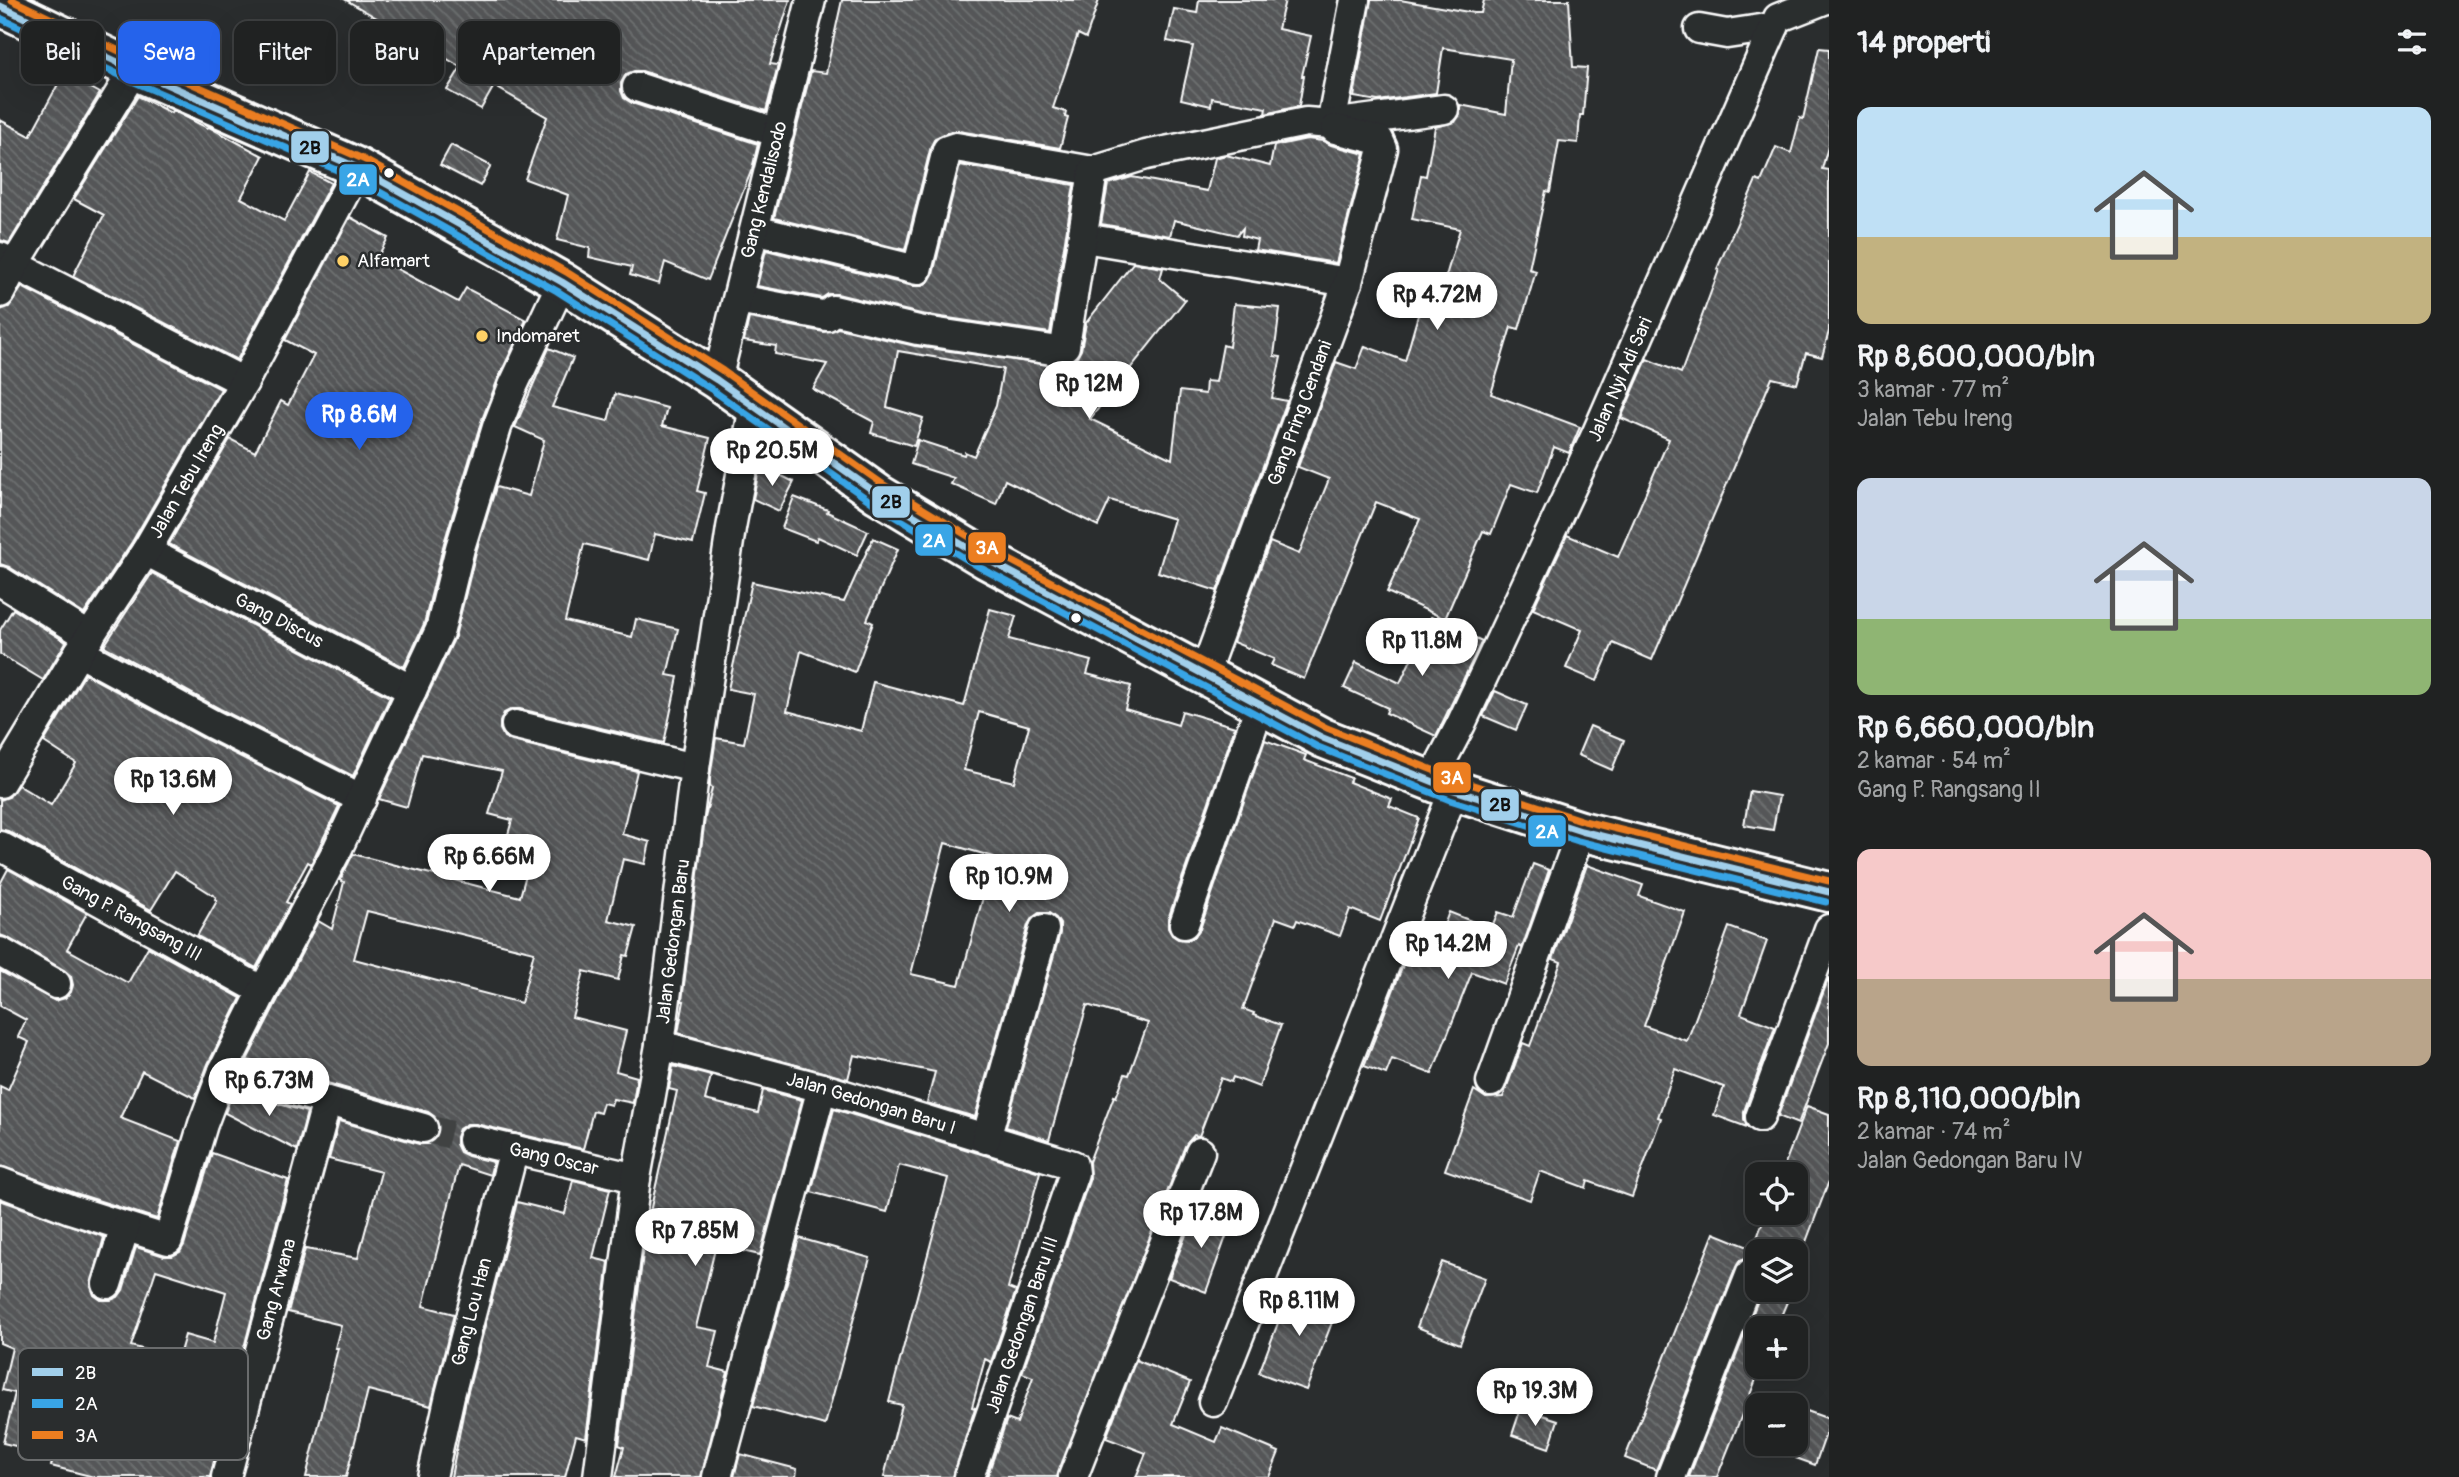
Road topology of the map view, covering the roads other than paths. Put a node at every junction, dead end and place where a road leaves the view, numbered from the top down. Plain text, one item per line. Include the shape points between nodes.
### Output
1 (811, 0) edge
2 (1355, 0) edge
3 (1824, 0) edge
4 (0, 6) edge
5 (1773, 15) edge
6 (1699, 29) dead end
7 (118, 61) edge
8 (125, 84) edge
9 (169, 84) edge
10 (637, 87) dead end
11 (1444, 109) dead end
12 (1331, 124) junction
13 (779, 133) junction
14 (358, 168) junction
15 (1093, 171) junction
16 (755, 230) junction
17 (1084, 238) junction
18 (8, 261) edge
19 (562, 282) junction
20 (1348, 282) junction
21 (0, 293) edge
22 (738, 299) junction
23 (717, 380) junction
24 (244, 382) junction
25 (754, 406) junction
26 (145, 551) junction
27 (0, 581) edge
28 (84, 644) junction
29 (1204, 674) junction
30 (412, 690) junction
31 (1260, 705) junction
32 (516, 725) dead end
33 (695, 768) junction
34 (0, 783) edge
35 (1443, 785) junction
36 (362, 799) junction
37 (1581, 831) junction
38 (0, 846) edge
39 (1829, 892) edge
40 (1184, 925) dead end
41 (1044, 929) dead end
42 (1829, 929) edge
43 (0, 952) edge
44 (56, 984) dead end
45 (263, 990) junction
46 (660, 1045) junction
47 (223, 1071) junction
48 (1491, 1082) dead end
49 (822, 1088) junction
50 (327, 1101) junction
51 (1760, 1117) dead end
52 (423, 1128) tunnel mouth
53 (986, 1139) junction
54 (472, 1140) tunnel mouth
55 (514, 1149) junction
56 (1200, 1152) dead end
57 (1074, 1173) joint
58 (636, 1178) junction
59 (0, 1182) edge
60 (125, 1227) junction
61 (107, 1284) dead end
62 (1745, 1288) edge
63 (248, 1395) edge
64 (1213, 1402) dead end
65 (231, 1460) edge
66 (226, 1477) edge
67 (432, 1477) edge
68 (598, 1477) edge
69 (718, 1477) edge
70 (969, 1477) edge
71 (1073, 1477) edge
72 (1671, 1477) edge

1 - 13 street, Gang Kendalisodo
2 - 12 street
3 - 5 street
4 - 7 main road
5 - 6 street via 1727,34
5 - 35 street, Jalan Nyi Adi Sari via 1595,438 1461,724
8 - 18 street
9 - 14 main road
10 - 13 street
11 - 12 street
12 - 15 street via 1306,122 1268,129
12 - 20 street, Gang Pring Cendani via 1334,129 1379,140 1383,149
13 - 16 street, Gang Kendalisodo
14 - 19 main road
14 - 24 street, Jalan Tebu Ireng
15 - 16 street via 956,147 947,150 917,270
15 - 17 street
16 - 22 street, Gang Kendalisodo
17 - 20 street
17 - 22 street via 1065,346 1059,351 918,330 833,310 827,316
18 - 21 street
18 - 24 street
19 - 23 main road
19 - 30 street via 497,427 460,548 446,614
20 - 29 street, Gang Pring Cendani
22 - 23 street, Gang Kendalisodo
23 - 25 main road
24 - 26 street, Jalan Tebu Ireng
25 - 29 main road via 878,494 986,559
25 - 33 street, Jalan Gedongan Baru
26 - 28 street, Jalan Tebu Ireng
26 - 30 street, Gang Discus
27 - 28 street
28 - 34 street, Jalan Tebu Ireng
28 - 36 street via 212,724
29 - 31 main road
30 - 36 street
31 - 35 main road via 1323,738
31 - 40 street
32 - 33 street
33 - 46 street, Jalan Gedongan Baru
35 - 37 main road
35 - 64 street, Jalan Nyi Adi Sari
36 - 45 street
37 - 39 main road
37 - 48 street
38 - 45 street, Gang P. Rangsang III
41 - 53 street
42 - 51 street
43 - 44 street
45 - 47 street
46 - 49 street, Jalan Gedongan Baru I
46 - 58 street, Jalan Gedongan Baru
47 - 50 street
47 - 60 street via 202,1124 168,1240
49 - 53 street, Jalan Gedongan Baru I
49 - 69 street
50 - 52 street
50 - 63 street, Gang Arwana
53 - 57 street, Jalan Gedongan Baru I via 1068,1163
54 - 55 street, Gang Oscar
55 - 58 street, Gang Oscar
55 - 67 street, Gang Lou Han
56 - 71 street
57 - 70 street, Jalan Gedongan Baru III
58 - 68 street, Jalan Gedongan Baru
59 - 60 street
60 - 61 street
62 - 72 street
65 - 66 street, Gang Arwana

